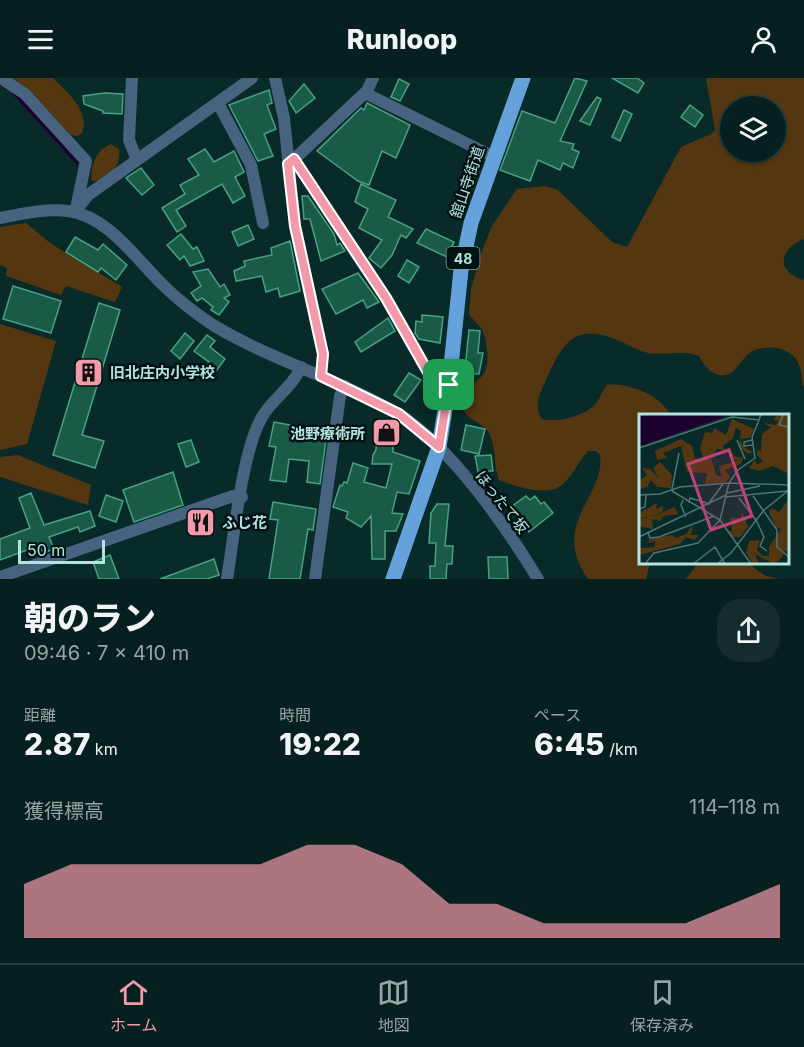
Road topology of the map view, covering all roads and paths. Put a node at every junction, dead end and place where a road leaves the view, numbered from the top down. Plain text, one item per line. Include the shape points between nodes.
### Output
1 (1, 78) edge
2 (132, 78) edge
3 (252, 78) edge
4 (275, 78) edge
5 (373, 78) edge
6 (524, 78) edge
7 (365, 93) junction
8 (218, 103) junction
9 (494, 157) junction
10 (137, 160) junction
11 (291, 162) junction
12 (75, 212) junction
13 (0, 218) edge
14 (263, 223) dead end
15 (301, 367) junction
16 (321, 376) junction
17 (449, 385) junction
18 (345, 386) junction
19 (439, 447) junction
20 (242, 497) junction
21 (0, 577) edge
22 (227, 579) edge
23 (315, 579) edge
24 (393, 579) edge
25 (538, 579) edge

1 - 12 street via 25,94 86,161
2 - 10 street via 129,140
3 - 8 street
4 - 11 street
5 - 7 street
6 - 9 main road, 舘山寺街道 / 48
7 - 9 street
7 - 11 street
8 - 10 street
8 - 14 street via 251,165
9 - 17 main road, 舘山寺街道 / 48 via 465,247
10 - 12 street via 88,195
11 - 16 street via 295,226 323,354
11 - 17 street via 386,298 433,381
12 - 13 street via 41,211
12 - 15 street, ほったて坂 via 108,231 200,316
15 - 16 street, ほったて坂
15 - 20 street via 295,382 262,417 250,452
16 - 18 street, ほったて坂
17 - 19 main road, 舘山寺街道 / 48
18 - 19 street, ほったて坂 via 399,414
18 - 23 street via 340,396
19 - 24 main road, 舘山寺街道 / 48
19 - 25 street, ほったて坂 via 500,521
20 - 21 street via 233,496
20 - 22 street

